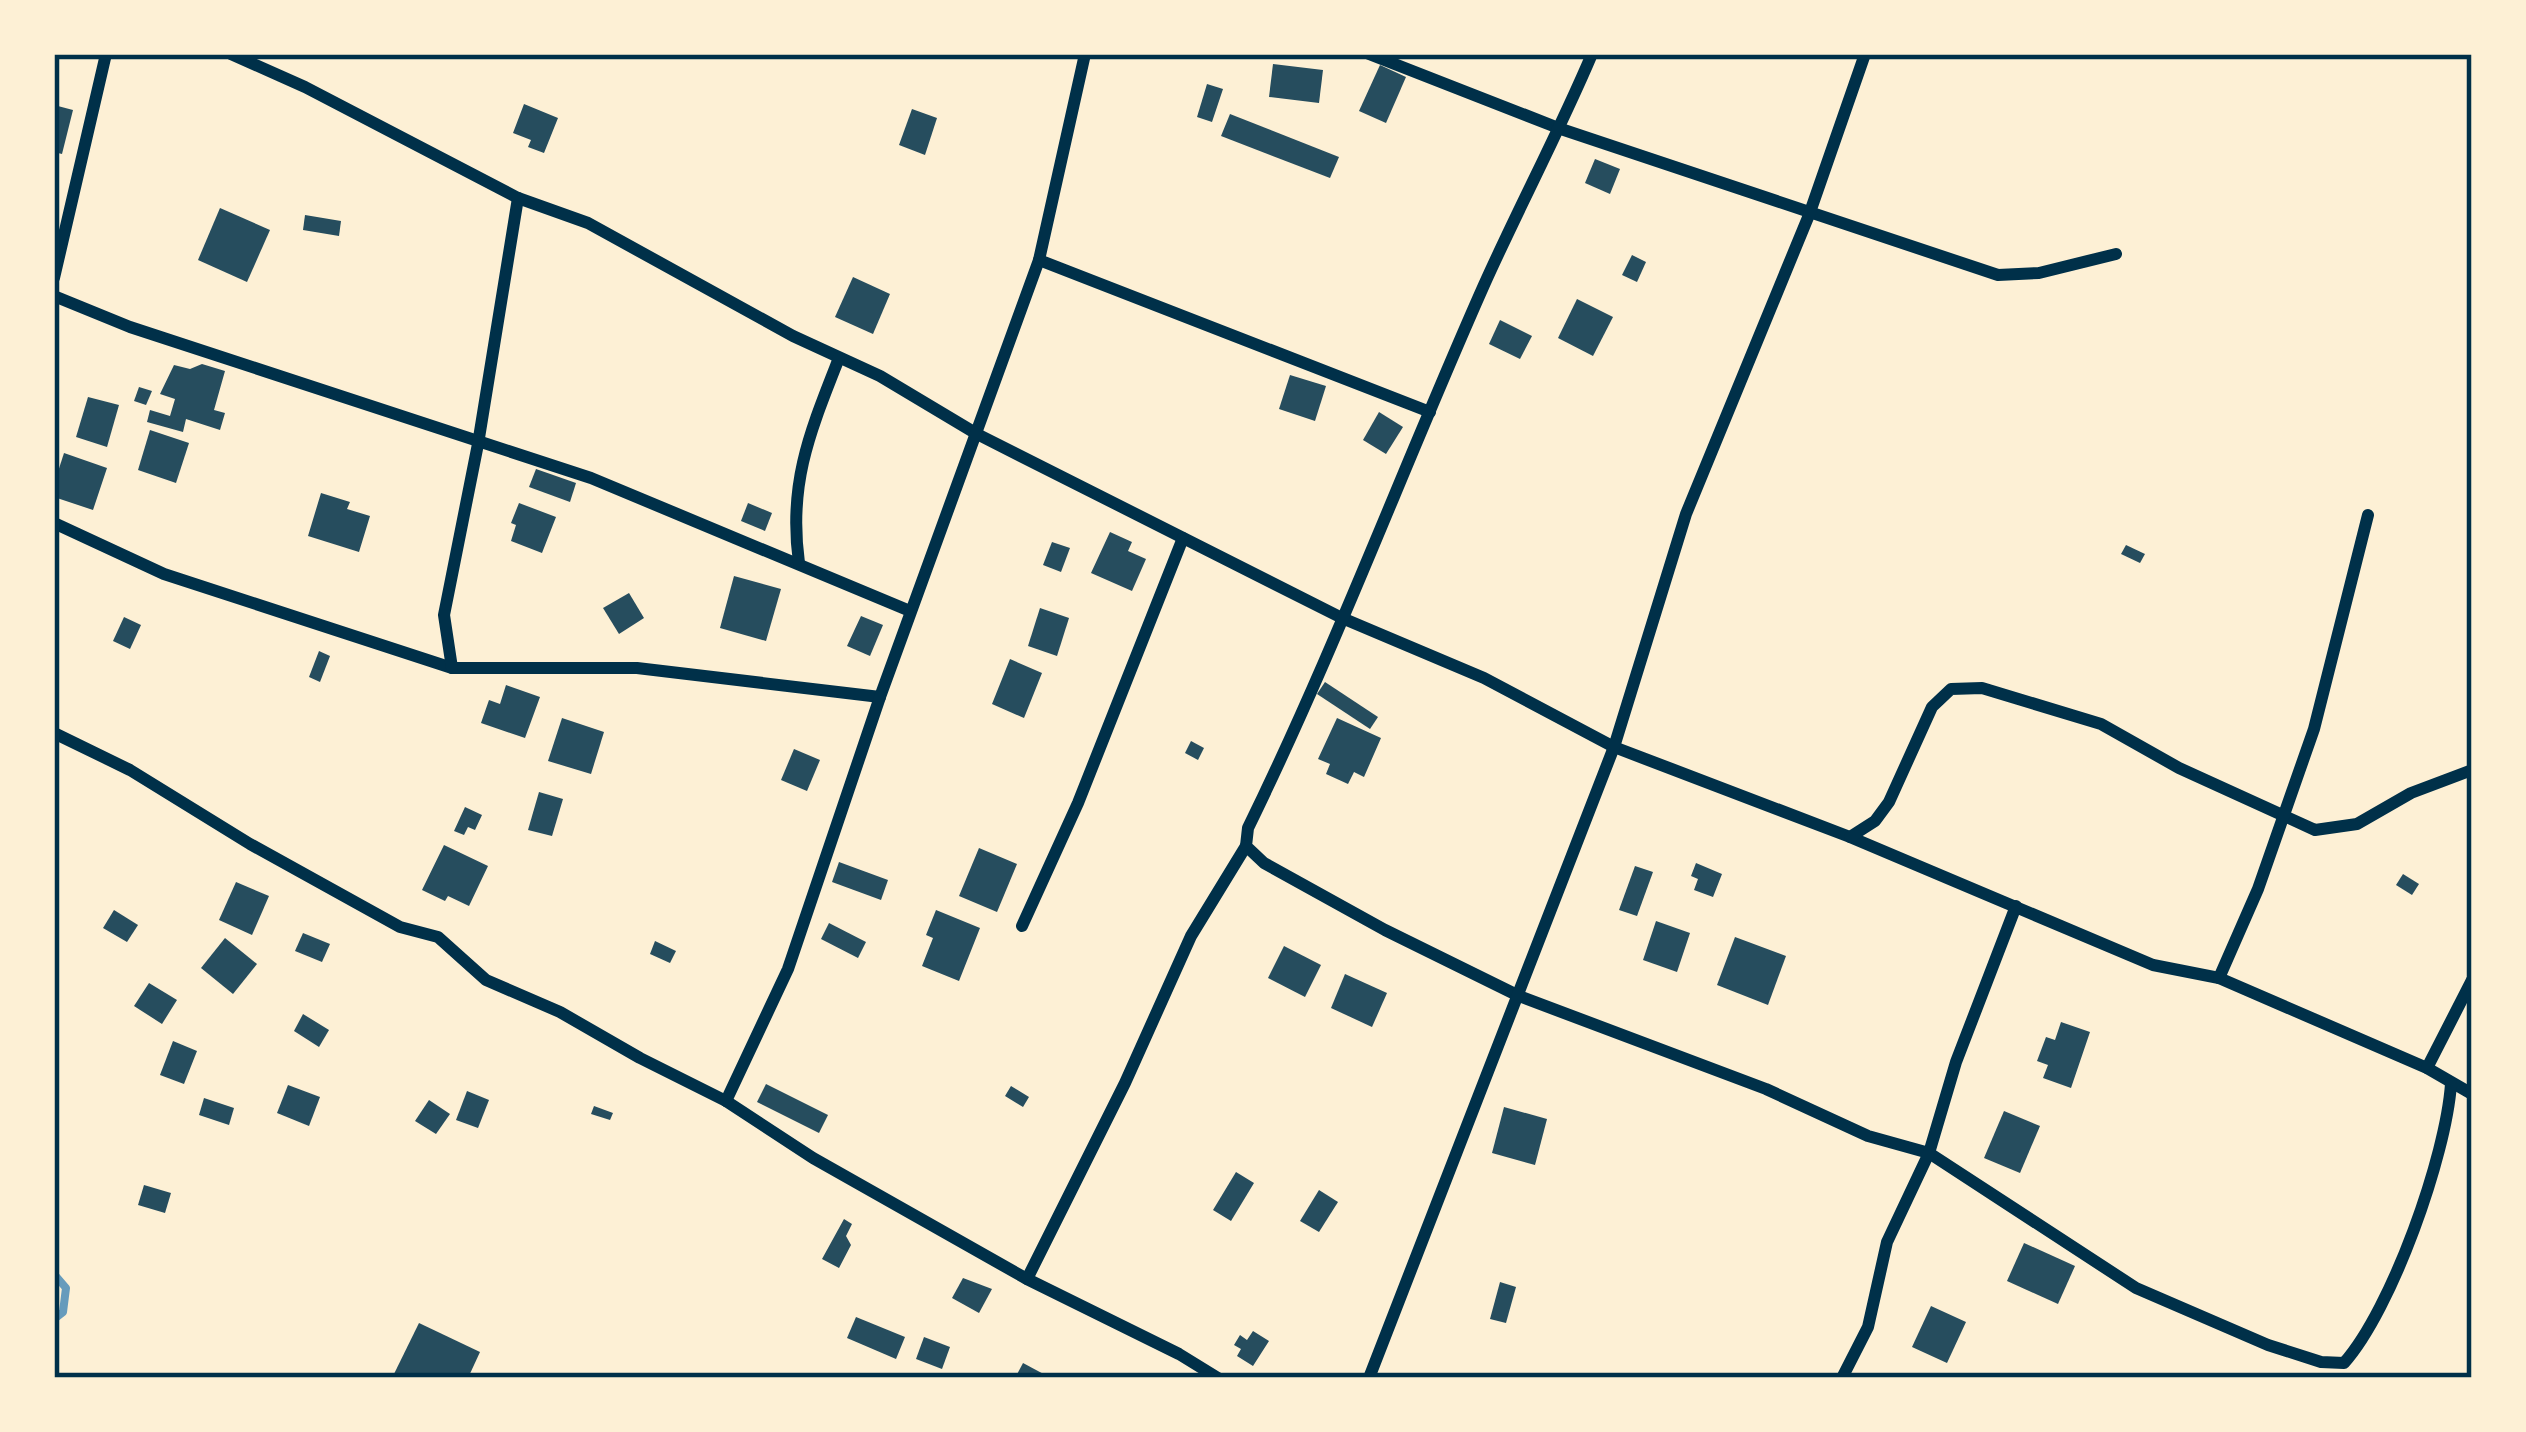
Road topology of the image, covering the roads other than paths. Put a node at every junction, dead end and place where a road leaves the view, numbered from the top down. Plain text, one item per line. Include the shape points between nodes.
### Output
1 (106, 54) edge
2 (232, 54) edge
3 (1085, 54) edge
4 (1369, 54) edge
5 (1592, 54) edge
6 (1865, 54) edge
7 (1561, 129) junction
8 (518, 198) junction
9 (1809, 214) junction
10 (2116, 254) dead end
11 (1039, 260) junction
12 (54, 278) edge
13 (54, 296) edge
14 (839, 358) junction
15 (1430, 412) junction
16 (977, 434) junction
17 (478, 444) junction
18 (2368, 515) dead end
19 (54, 524) edge
20 (1183, 538) junction
21 (799, 563) junction
22 (910, 610) junction
23 (1342, 618) junction
24 (452, 668) junction
25 (880, 697) junction
26 (54, 733) edge
27 (1614, 747) junction
28 (2472, 770) edge
29 (2284, 813) junction
30 (1850, 837) junction
31 (1246, 845) junction
32 (2016, 906) junction
33 (1022, 926) dead end
34 (2218, 978) junction
35 (2472, 980) edge
36 (1520, 996) junction
37 (2427, 1068) junction
38 (2450, 1084) junction
39 (2472, 1094) edge
40 (726, 1101) junction
41 (1929, 1154) junction
42 (1027, 1280) junction
43 (1218, 1378) edge
44 (1369, 1378) edge
45 (1842, 1378) edge

1 - 12 street
2 - 8 street
3 - 11 street
4 - 7 street
5 - 7 street
6 - 9 street
7 - 9 street
7 - 15 street
8 - 14 street via 588,224
8 - 17 street
9 - 10 street via 1998,275
9 - 27 street via 1686,514
11 - 15 street
11 - 16 street
13 - 17 street
14 - 16 street
14 - 21 street via 800,469 793,519
15 - 23 street
16 - 20 street
16 - 22 street
17 - 21 street via 591,478
17 - 24 street via 444,615
18 - 29 street via 2314,729
19 - 24 street via 164,574
20 - 23 street
20 - 33 street
21 - 22 street
22 - 25 street
23 - 27 street via 1484,678
23 - 31 street
24 - 25 street via 637,668
25 - 40 street via 788,969
26 - 40 street via 400,927 438,937 486,980
27 - 30 street
27 - 36 street
28 - 29 street via 2357,824 2315,830
29 - 30 street via 2101,724 1982,688 1951,689 1932,707 1889,802
29 - 34 street
30 - 32 street
31 - 36 street via 1385,930
31 - 42 street via 1191,936
32 - 34 street via 2153,964
32 - 41 street
34 - 37 street
35 - 37 street
36 - 41 street
36 - 44 street
37 - 38 street
38 - 39 street
38 - 41 street via 2449,1112 2403,1254 2362,1343 2344,1363 2268,1345 2136,1288
40 - 42 street
41 - 45 street via 1887,1242 1868,1327
42 - 43 street

